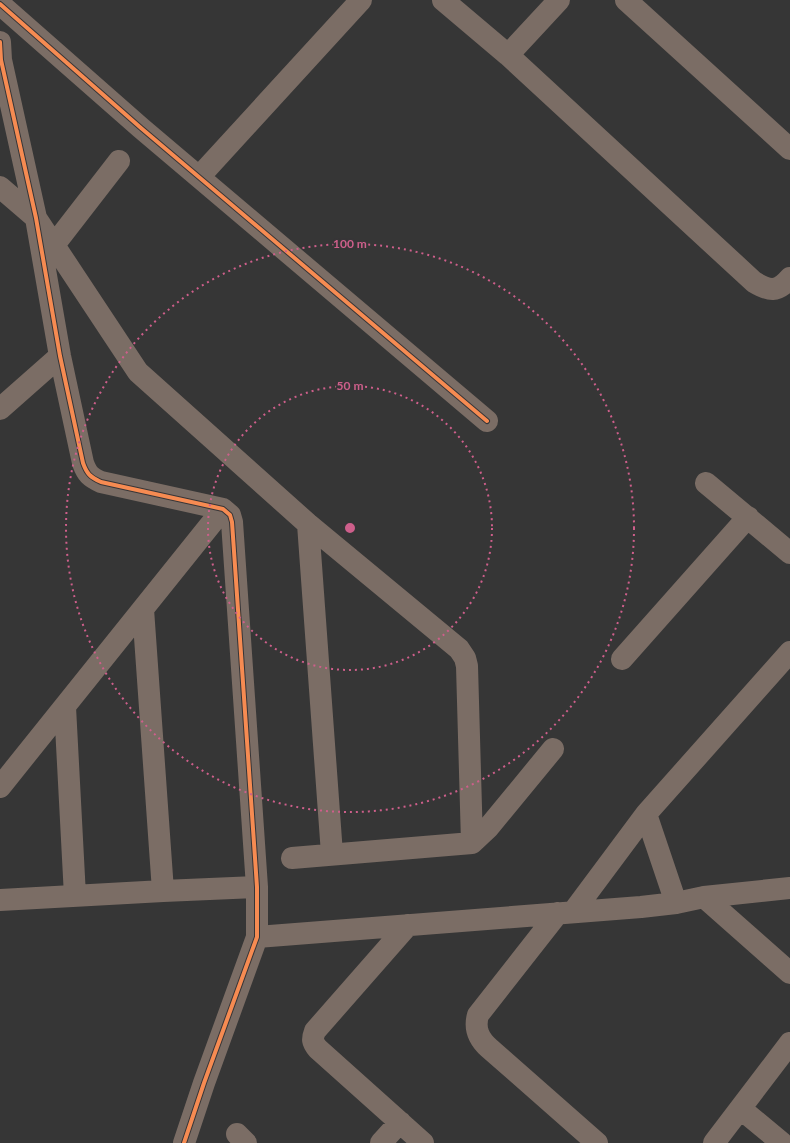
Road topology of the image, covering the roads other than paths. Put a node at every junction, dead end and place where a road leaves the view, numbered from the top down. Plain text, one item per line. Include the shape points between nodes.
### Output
1 (361, 0) edge
2 (626, 0) edge
3 (446, 1) edge
4 (550, 3) edge
5 (0, 4) edge
6 (0, 42) edge
7 (508, 55) junction
8 (790, 149) edge
9 (119, 161) dead end
10 (199, 177) junction
11 (0, 187) edge
12 (36, 218) junction
13 (54, 245) junction
14 (790, 278) edge
15 (60, 356) junction
16 (0, 409) edge
17 (487, 421) dead end
18 (706, 483) dead end
19 (223, 509) junction
20 (748, 517) junction
21 (308, 524) junction
22 (790, 553) edge
23 (143, 609) junction
24 (790, 652) edge
25 (622, 659) dead end
26 (65, 707) junction
27 (554, 749) dead end
28 (0, 787) edge
29 (646, 814) junction
30 (472, 843) junction
31 (332, 854) junction
32 (292, 858) dead end
33 (257, 887) junction
34 (790, 888) edge
35 (163, 891) junction
36 (75, 896) junction
37 (704, 897) junction
38 (0, 900) edge
39 (676, 903) junction
40 (566, 913) junction
41 (408, 925) junction
42 (257, 938) junction
43 (790, 973) edge
44 (790, 1043) edge
45 (741, 1109) junction
46 (400, 1122) junction
47 (184, 1143) edge
48 (381, 1143) edge
49 (423, 1143) edge
50 (597, 1143) edge
51 (714, 1143) edge
52 (782, 1143) edge

1 - 10 street
2 - 8 street
3 - 7 street
4 - 7 street
5 - 10 street
6 - 12 street
7 - 14 street via 754,282 766,289 776,289
9 - 13 street
10 - 17 street
11 - 12 street
12 - 13 street
12 - 15 street
13 - 21 street via 138,372
15 - 16 street
15 - 19 street via 83,463 92,478
18 - 20 street
19 - 23 street
19 - 33 street via 230,515 232,522
20 - 22 street
20 - 25 street
21 - 30 street via 459,649 465,658 469,709
21 - 31 street
23 - 26 street
23 - 35 street
24 - 29 street
26 - 28 street
26 - 36 street
27 - 30 street via 488,828
29 - 39 street
29 - 40 street
30 - 31 street
31 - 32 street
33 - 35 street
33 - 42 street
34 - 37 street
35 - 36 street
36 - 38 street
37 - 39 street
37 - 43 street
39 - 40 street
40 - 41 street
40 - 50 street via 478,1015 476,1022 478,1033 486,1045
41 - 42 street
41 - 46 street via 315,1030 312,1038 318,1049
42 - 47 street
44 - 45 street
45 - 51 street
45 - 52 street
46 - 48 street
46 - 49 street

